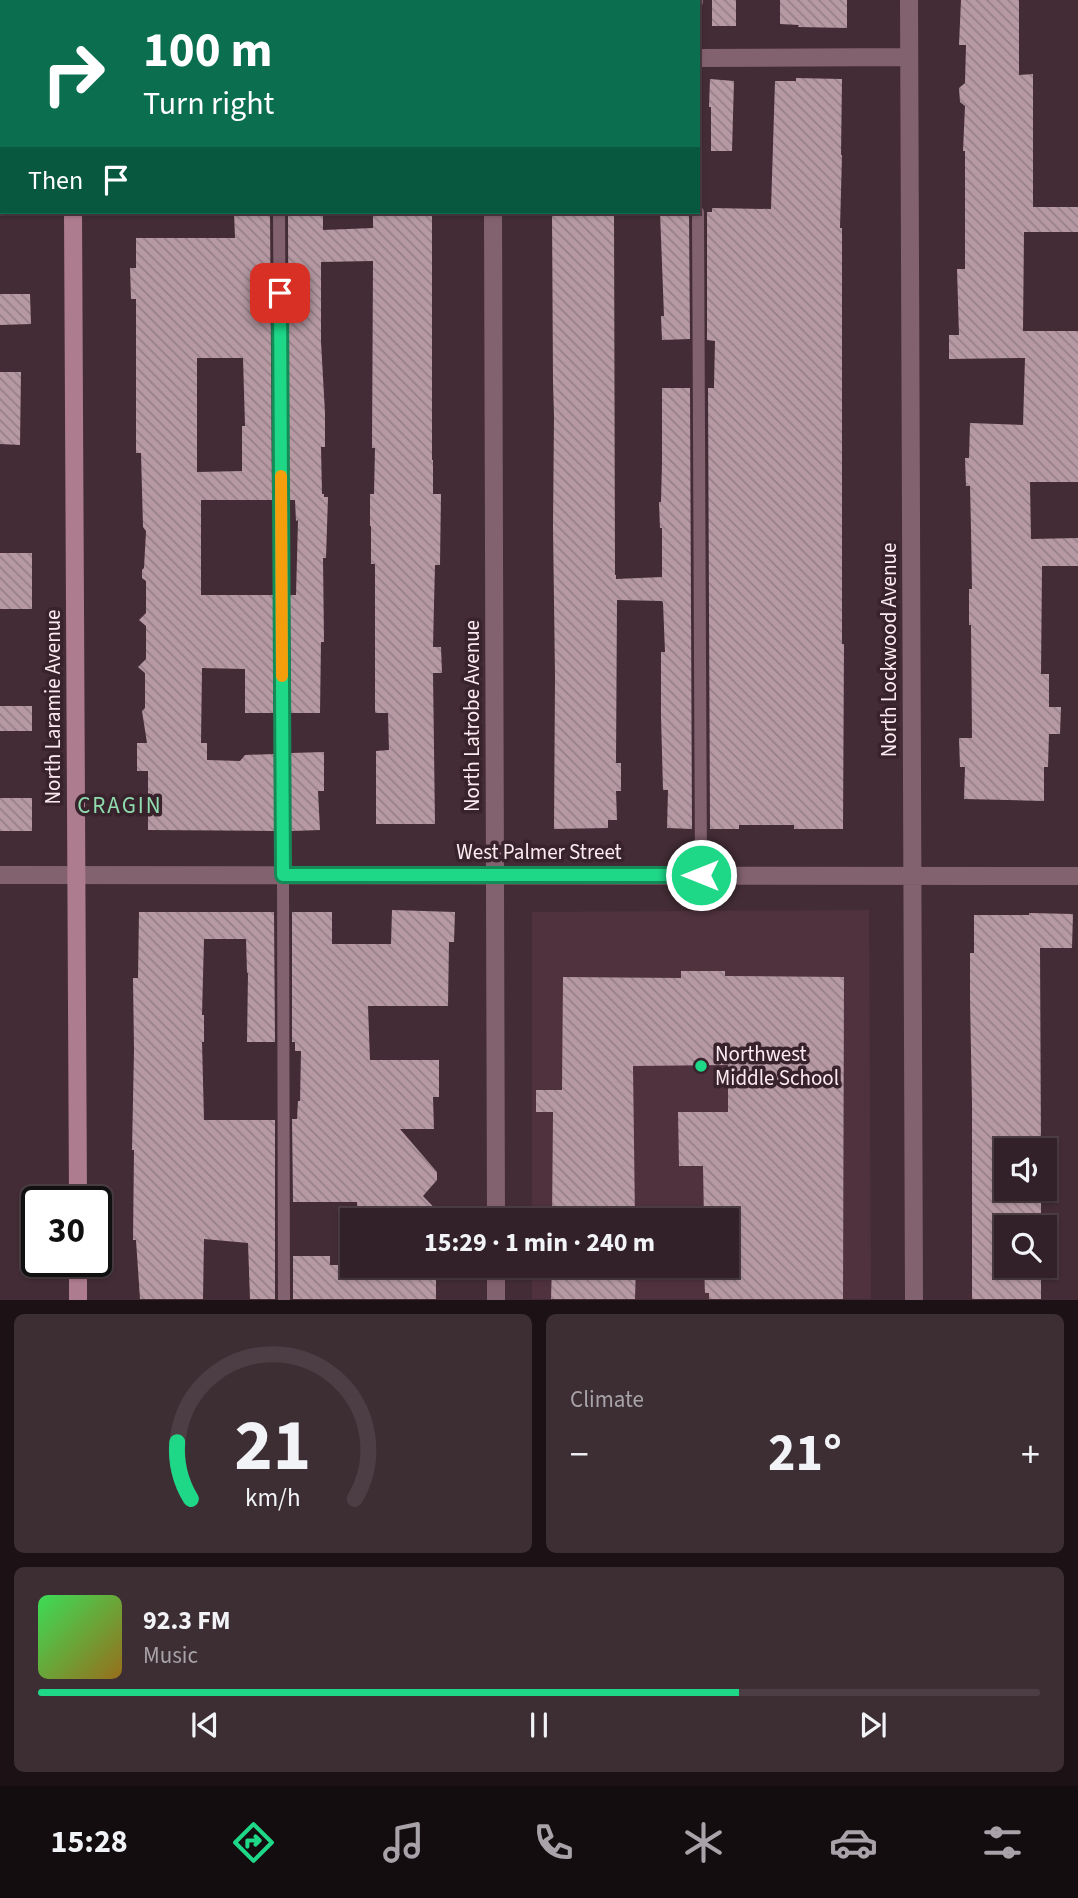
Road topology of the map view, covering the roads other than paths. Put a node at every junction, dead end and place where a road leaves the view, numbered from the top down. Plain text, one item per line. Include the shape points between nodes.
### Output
1 (909, 0) edge
2 (909, 57) junction
3 (700, 58) edge
4 (73, 214) edge
5 (279, 214) edge
6 (493, 214) edge
7 (698, 214) edge
8 (0, 875) edge
9 (76, 875) junction
10 (283, 875) junction
11 (495, 875) junction
12 (701, 875) junction
13 (912, 876) junction
14 (1078, 876) edge
15 (78, 1186) edge
16 (496, 1208) edge
17 (78, 1277) edge
18 (496, 1278) edge
19 (78, 1300) edge
20 (284, 1300) edge
21 (496, 1300) edge
22 (914, 1300) edge

1 - 2 street, North Lockwood Avenue
2 - 3 street
2 - 13 street, North Lockwood Avenue
4 - 9 street, North Laramie Avenue
5 - 10 lane
6 - 11 street, North Latrobe Avenue
7 - 12 lane
8 - 9 street, West Palmer Street
9 - 10 street, West Palmer Street
9 - 15 street, North Laramie Avenue
10 - 11 street, West Palmer Street
10 - 20 lane
11 - 12 street, West Palmer Street
11 - 16 street, North Latrobe Avenue
12 - 13 street, West Palmer Street
13 - 14 street, West Palmer Street
13 - 22 street, North Lockwood Avenue
17 - 19 street
18 - 21 street

